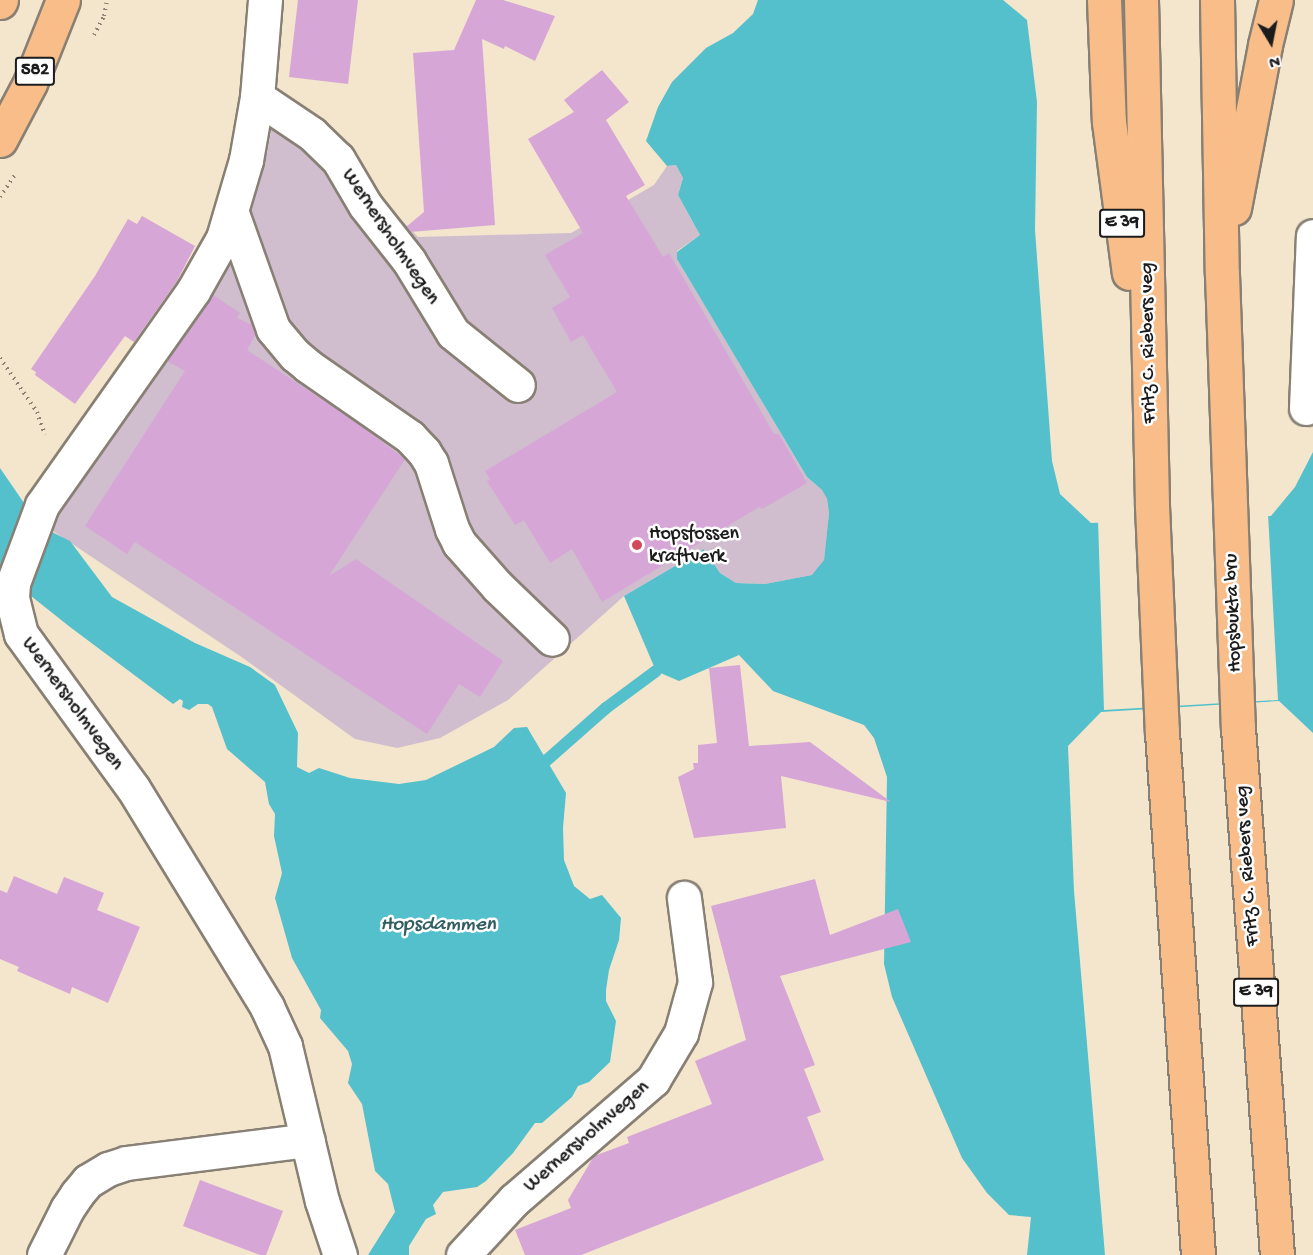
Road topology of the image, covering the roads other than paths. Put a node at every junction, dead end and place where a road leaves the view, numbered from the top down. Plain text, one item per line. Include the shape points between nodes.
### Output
1 (63, 0) edge
2 (264, 0) edge
3 (1104, 0) edge
4 (1141, 0) edge
5 (1217, 0) edge
6 (1276, 0) edge
7 (256, 97) junction
8 (0, 140) edge
9 (232, 213) junction
10 (1313, 236) edge
11 (1222, 274) junction
12 (518, 385) dead end
13 (1306, 408) dead end
14 (1151, 446) junction
15 (552, 639) dead end
16 (1238, 728) joint
17 (684, 898) dead end
18 (308, 1140) junction
19 (44, 1255) edge
20 (340, 1255) edge
21 (463, 1255) edge
22 (1198, 1255) edge
23 (1277, 1255) edge

1 - 8 main road, 582 via 30,83
2 - 7 street, Wernersholmvegen
3 - 14 main road, E 39 via 1109,122
4 - 14 main road, Fritz C. Riebers veg / E 39
5 - 11 main road, E 39
6 - 11 main road, E 39 via 1264,45
7 - 9 street, Wernersholmvegen
7 - 12 street, Wernersholmvegen via 312,134 338,159 364,205 409,261 453,333
9 - 15 street via 273,328 302,361 418,446 431,463 459,543
9 - 18 street, Wernersholmvegen via 216,255 193,291 42,505 13,583 14,615 21,634 132,788 267,1007 285,1046
10 - 13 street
11 - 16 main road, Hopsbukta bru / E 39
14 - 22 main road, Fritz C. Riebers veg / E 39 via 1162,732
16 - 23 main road, Fritz C. Riebers veg / E 39
17 - 21 street, Wernersholmvegen via 695,982 681,1033 653,1080 514,1200
18 - 19 street via 126,1163 108,1169 88,1181 77,1194
18 - 20 street, Wernersholmvegen via 330,1231

